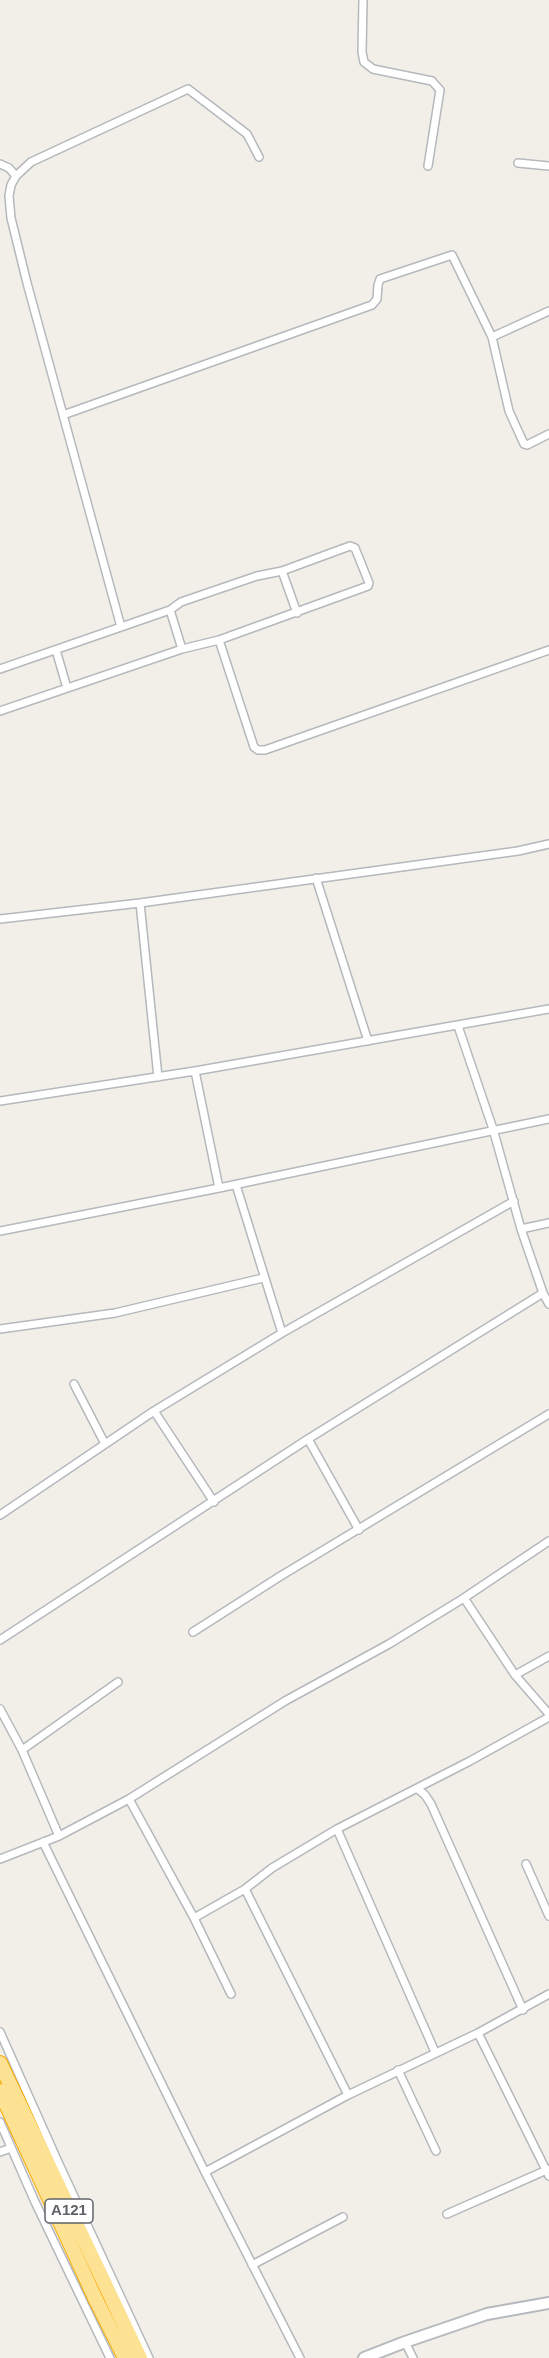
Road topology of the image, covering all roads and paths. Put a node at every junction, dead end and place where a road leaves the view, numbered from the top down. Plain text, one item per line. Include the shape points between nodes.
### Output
1 (363, 0) edge
2 (259, 157) dead end
3 (518, 163) dead end
4 (0, 164) edge
5 (549, 165) edge
6 (428, 166) dead end
7 (16, 176) junction
8 (549, 311) edge
9 (492, 337) junction
10 (63, 415) junction
11 (549, 434) edge
12 (282, 571) junction
13 (170, 610) junction
14 (297, 613) junction
15 (122, 627) junction
16 (219, 640) junction
17 (182, 649) junction
18 (56, 650) junction
19 (549, 650) edge
20 (0, 669) edge
21 (67, 688) junction
22 (0, 711) edge
23 (549, 844) edge
24 (316, 878) junction
25 (140, 903) junction
26 (0, 919) edge
27 (549, 1009) edge
28 (458, 1026) junction
29 (368, 1041) junction
30 (195, 1071) junction
31 (158, 1077) junction
32 (0, 1101) edge
33 (549, 1119) edge
34 (493, 1129) junction
35 (236, 1185) junction
36 (219, 1188) junction
37 (514, 1201) junction
38 (549, 1223) edge
39 (521, 1229) junction
40 (0, 1231) edge
41 (263, 1278) junction
42 (543, 1293) junction
43 (549, 1304) edge
44 (0, 1329) edge
45 (282, 1333) junction
46 (74, 1384) dead end
47 (154, 1412) junction
48 (549, 1414) edge
49 (308, 1439) junction
50 (105, 1444) junction
51 (214, 1502) junction
52 (0, 1515) edge
53 (359, 1530) junction
54 (549, 1541) edge
55 (465, 1599) junction
56 (194, 1632) dead end
57 (0, 1640) edge
58 (549, 1656) edge
59 (515, 1675) junction
60 (118, 1682) dead end
61 (0, 1709) edge
62 (549, 1715) edge
63 (22, 1750) junction
64 (418, 1789) junction
65 (129, 1799) junction
66 (337, 1829) junction
67 (58, 1836) junction
68 (43, 1842) junction
69 (0, 1859) edge
70 (526, 1864) dead end
71 (245, 1889) junction
72 (549, 1916) edge
73 (194, 1918) junction
74 (231, 1994) dead end
75 (549, 1994) edge
76 (523, 2010) junction
77 (0, 2032) edge
78 (478, 2033) junction
79 (435, 2052) junction
80 (0, 2063) edge
81 (398, 2070) junction
82 (0, 2091) edge
83 (348, 2095) junction
84 (0, 2122) edge
85 (11, 2148) junction
86 (436, 2151) dead end
87 (0, 2152) edge
88 (205, 2172) junction
89 (548, 2172) edge
90 (64, 2190) junction
91 (447, 2214) dead end
92 (343, 2217) dead end
93 (252, 2265) junction
94 (549, 2303) edge
95 (405, 2342) junction
96 (110, 2358) edge
97 (125, 2358) edge
98 (140, 2358) edge
99 (149, 2358) edge
100 (300, 2358) edge
101 (364, 2358) edge
102 (413, 2358) edge

1 - 6 street via 364,62 373,69 432,81 440,90
2 - 7 street via 247,134 188,89 31,162
3 - 5 street
4 - 7 street
7 - 10 street via 9,196 11,218
8 - 9 street
9 - 10 street via 452,255 381,279 377,299 372,304
9 - 11 street via 509,411 524,444
10 - 15 street
12 - 13 street via 181,602
12 - 14 street
12 - 14 street via 350,546 355,548 369,583
13 - 15 street
13 - 17 street
14 - 16 street
15 - 18 street
16 - 17 street
16 - 19 street via 258,750
17 - 21 street
18 - 20 street
18 - 21 street
21 - 22 street
23 - 24 street
24 - 25 street
24 - 29 street
25 - 26 street
25 - 31 street
27 - 28 street
28 - 29 street
28 - 34 street
29 - 30 street
30 - 31 street
30 - 36 street
31 - 32 street
33 - 34 street
34 - 35 street
34 - 37 street
35 - 36 street
35 - 41 street
36 - 40 street
37 - 39 street
37 - 45 street
38 - 39 street
39 - 42 street
41 - 44 street via 115,1313
41 - 45 street
42 - 43 street
42 - 49 street
45 - 47 street
46 - 50 street
47 - 50 street
47 - 51 street
48 - 53 street
49 - 51 street
49 - 53 street
50 - 52 street
51 - 57 street
53 - 56 street
54 - 55 street
55 - 59 street
55 - 65 street via 285,1701
58 - 59 street
59 - 62 street
60 - 63 street
61 - 63 street
62 - 64 street
63 - 67 street
64 - 66 street
64 - 76 street via 430,1804
65 - 67 street
65 - 73 street
66 - 71 street
66 - 79 street
67 - 68 street
68 - 69 street
68 - 88 street
70 - 72 street
71 - 73 street
71 - 83 street
73 - 74 street
75 - 76 street
76 - 78 street
77 - 90 street
78 - 79 street
78 - 89 street
79 - 81 street
80 - 90 highway, A121
81 - 83 street
81 - 86 street
82 - 97 highway, A121
83 - 88 street
84 - 85 street
85 - 87 street
85 - 96 street
88 - 93 street
89 - 91 street
90 - 98 highway, A121
90 - 99 street
92 - 93 street
93 - 100 street
94 - 95 street via 487,2314
95 - 101 street
95 - 102 street

